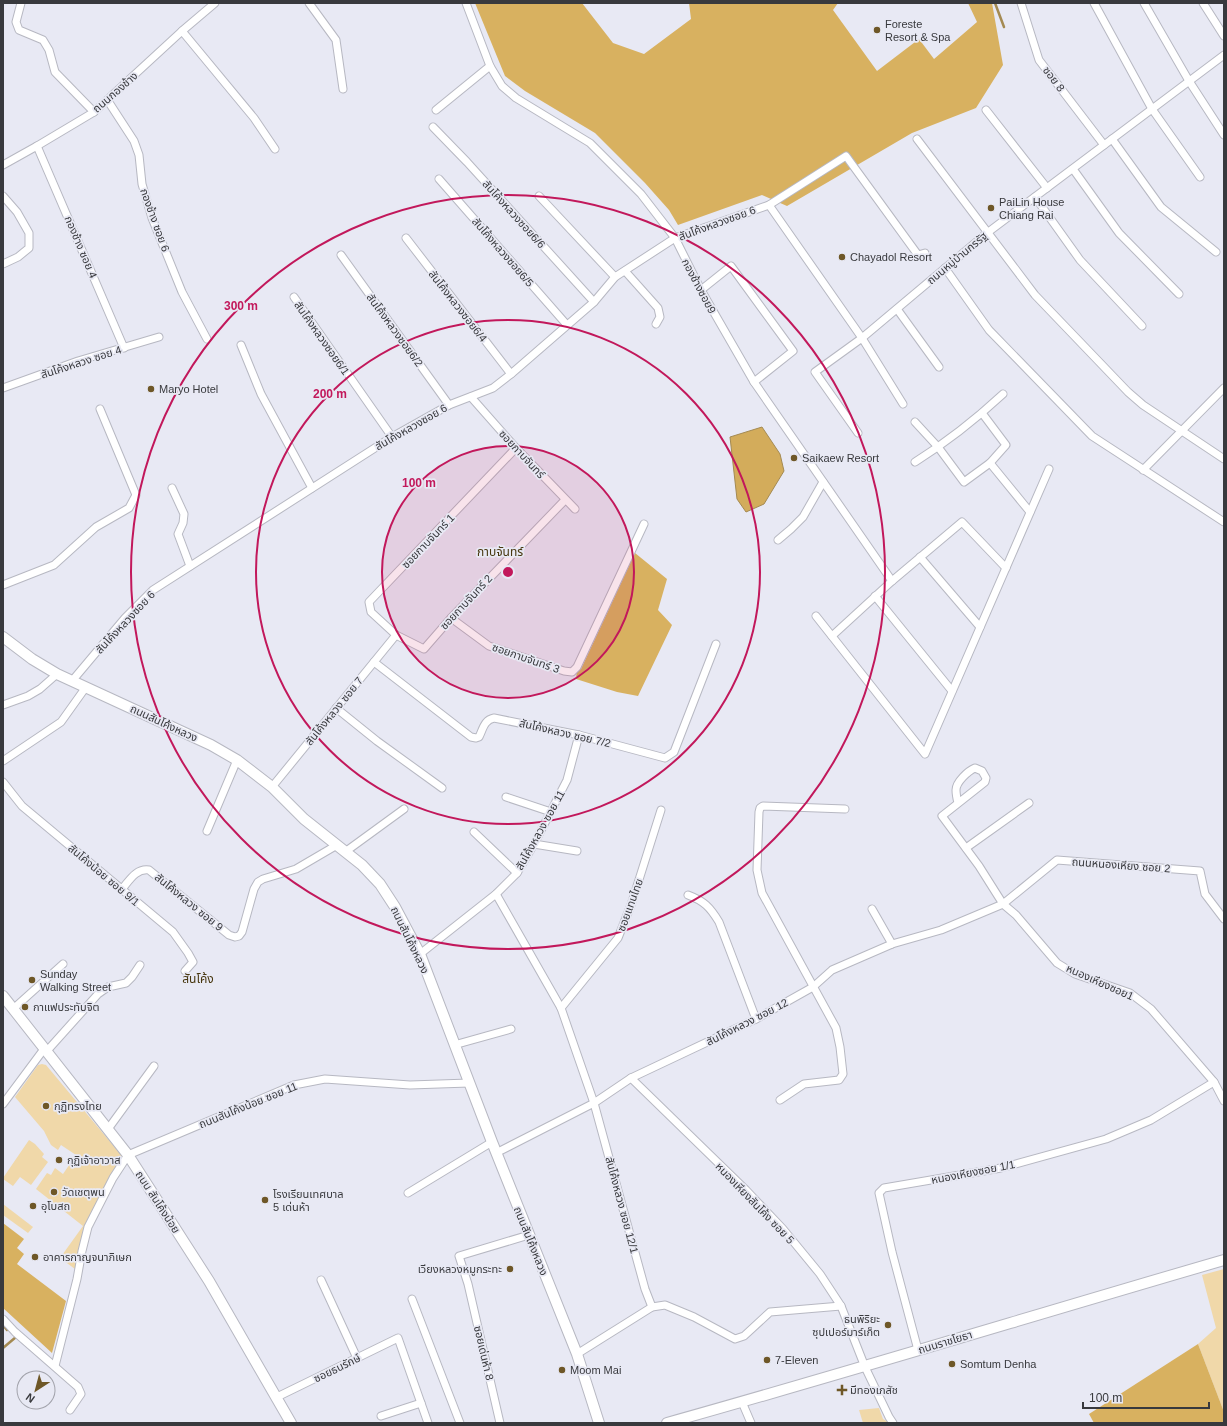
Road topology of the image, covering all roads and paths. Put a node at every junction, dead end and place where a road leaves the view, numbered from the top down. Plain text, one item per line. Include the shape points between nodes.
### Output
1 (21, 3) edge
2 (215, 3) edge
3 (309, 3) edge
4 (466, 3) edge
5 (1021, 3) edge
6 (1094, 3) edge
7 (1144, 3) edge
8 (1203, 3) edge
9 (182, 31) junction
10 (1224, 36) edge
11 (1224, 55) edge
12 (490, 66) junction
13 (1189, 81) junction
14 (343, 89) dead end
15 (108, 101) junction
16 (1152, 109) junction
17 (436, 110) dead end
18 (986, 110) dead end
19 (94, 112) junction
20 (433, 127) dead end
21 (1224, 135) edge
22 (917, 139) dead end
23 (1112, 139) junction
24 (1104, 145) junction
25 (37, 146) junction
26 (275, 149) dead end
27 (3, 165) edge
28 (1072, 169) junction
29 (1200, 177) dead end
30 (439, 179) dead end
31 (1047, 188) junction
32 (3, 196) edge
33 (539, 196) dead end
34 (1035, 197) junction
35 (769, 204) junction
36 (987, 233) junction
37 (406, 238) dead end
38 (675, 238) junction
39 (1216, 252) dead end
40 (925, 253) dead end
41 (341, 255) dead end
42 (3, 264) edge
43 (945, 268) junction
44 (625, 271) junction
45 (615, 277) junction
46 (701, 290) junction
47 (1179, 294) dead end
48 (294, 297) dead end
49 (594, 302) junction
50 (897, 309) junction
51 (656, 324) dead end
52 (567, 325) junction
53 (1142, 326) dead end
54 (159, 337) dead end
55 (862, 338) junction
56 (207, 340) dead end
57 (241, 345) dead end
58 (124, 348) junction
59 (939, 366) dead end
60 (511, 374) junction
61 (754, 382) junction
62 (3, 388) edge
63 (1223, 390) edge
64 (1003, 394) dead end
65 (471, 397) junction
66 (449, 404) junction
67 (903, 404) dead end
68 (100, 409) dead end
69 (982, 413) junction
70 (915, 422) dead end
71 (1182, 431) junction
72 (858, 433) dead end
73 (392, 437) junction
74 (938, 447) junction
75 (516, 448) junction
76 (1224, 459) edge
77 (915, 462) dead end
78 (990, 463) junction
79 (1048, 469) dead end
80 (1143, 470) junction
81 (823, 482) junction
82 (172, 488) dead end
83 (312, 488) junction
84 (565, 500) junction
85 (575, 509) dead end
86 (1030, 512) junction
87 (1224, 522) edge
88 (644, 524) dead end
89 (778, 540) dead end
90 (920, 557) junction
91 (190, 566) junction
92 (1006, 568) junction
93 (892, 581) junction
94 (3, 585) edge
95 (875, 596) junction
96 (816, 616) dead end
97 (451, 618) junction
98 (980, 627) junction
99 (396, 635) junction
100 (832, 636) junction
101 (3, 637) edge
102 (716, 644) dead end
103 (374, 662) junction
104 (57, 674) junction
105 (72, 681) junction
106 (86, 687) junction
107 (952, 691) junction
108 (3, 705) edge
109 (336, 708) junction
110 (579, 735) junction
111 (236, 760) junction
112 (3, 761) edge
113 (3, 782) edge
114 (272, 787) junction
115 (442, 788) dead end
116 (506, 797) dead end
117 (958, 803) junction
118 (1029, 803) dead end
119 (845, 809) dead end
120 (404, 810) dead end
121 (661, 810) dead end
122 (551, 812) junction
123 (207, 830) dead end
124 (474, 832) dead end
125 (534, 844) junction
126 (341, 848) junction
127 (966, 848) junction
128 (577, 851) dead end
129 (517, 873) junction
130 (122, 889) junction
131 (496, 894) junction
132 (688, 895) dead end
133 (1003, 904) junction
134 (872, 909) dead end
135 (1224, 919) edge
136 (892, 944) junction
137 (420, 954) junction
138 (63, 964) dead end
139 (140, 965) dead end
140 (184, 971) dead end
141 (813, 987) junction
142 (3, 996) edge
143 (561, 1008) junction
144 (13, 1009) junction
145 (756, 1019) junction
146 (511, 1029) dead end
147 (454, 1045) junction
148 (45, 1050) junction
149 (154, 1066) dead end
150 (631, 1078) junction
151 (1214, 1082) junction
152 (469, 1083) junction
153 (780, 1100) dead end
154 (1224, 1101) edge
155 (594, 1103) junction
156 (3, 1104) edge
157 (108, 1129) junction
158 (492, 1142) junction
159 (496, 1153) junction
160 (128, 1155) junction
161 (408, 1193) dead end
162 (529, 1235) junction
163 (1224, 1260) edge
164 (321, 1280) dead end
165 (412, 1299) dead end
166 (841, 1306) junction
167 (652, 1307) junction
168 (3, 1319) edge
169 (918, 1350) junction
170 (577, 1354) junction
171 (357, 1358) junction
172 (55, 1366) junction
173 (865, 1366) junction
174 (277, 1397) junction
175 (742, 1402) junction
176 (421, 1403) junction
177 (70, 1410) dead end
178 (381, 1416) dead end
179 (291, 1423) edge
180 (428, 1423) edge
181 (460, 1423) edge
182 (500, 1423) edge
183 (599, 1423) edge
184 (667, 1423) edge
185 (750, 1423) edge
186 (893, 1423) edge

1 - 19 street via 16,22 19,30 43,40 49,50 55,72
2 - 9 street, ถนนกองช้าง
3 - 14 street via 336,40
4 - 12 street, กองช้างซอย9
5 - 24 street, ซอย 8 via 1039,60
6 - 16 street
7 - 13 street
8 - 10 street
9 - 15 street, ถนนกองช้าง
9 - 26 street via 254,118
11 - 13 street, ถนนหมู่บ้านกรรัฐ
12 - 17 street
12 - 38 street, กองช้างซอย9 via 502,86 516,98 590,143 641,194
13 - 16 street, ถนนหมู่บ้านกรรัฐ
13 - 21 street
15 - 19 street, ถนนกองช้าง
15 - 56 street, กองช้าง ซอย 6 via 140,155 142,184 152,218 182,292
16 - 23 street, ถนนหมู่บ้านกรรัฐ
16 - 29 street
18 - 31 street
19 - 25 street, ถนนกองช้าง
20 - 49 street, สันโค้งหลวงซอย6/6
22 - 36 street
23 - 24 street, ถนนหมู่บ้านกรรัฐ
23 - 39 street via 1161,207
24 - 28 street, ถนนหมู่บ้านกรรัฐ
25 - 27 street, ถนนกองช้าง
25 - 58 street, กองช้าง ซอย 4
28 - 31 street, ถนนหมู่บ้านกรรัฐ
28 - 47 street via 1119,233
30 - 52 street, สันโค้งหลวงซอย6/5
31 - 34 street, ถนนหมู่บ้านกรรัฐ
32 - 42 street via 17,212 29,233 28,248 18,257
33 - 45 street
34 - 36 street, ถนนหมู่บ้านกรรัฐ
34 - 53 street via 1080,260
35 - 38 street, สันโค้งหลวงซอย 6
35 - 40 street, สันโค้งหลวงซอย 6 via 846,156 918,255
35 - 55 street
36 - 43 street, ถนนหมู่บ้านกรรัฐ
36 - 71 street via 1035,296 1128,392
37 - 60 street, สันโค้งหลวงซอย6/4
38 - 44 street, สันโค้งหลวงซอย 6
38 - 46 street, กองช้างซอย9
41 - 66 street, สันโค้งหลวงซอย6/2
43 - 50 street, ถนนหมู่บ้านกรรัฐ
43 - 80 street via 989,330 1092,436
44 - 45 street, สันโค้งหลวงซอย 6
44 - 51 street via 658,308 660,317
45 - 49 street, สันโค้งหลวงซอย 6
46 - 61 street, กองช้างซอย9
46 - 61 street via 731,266 793,351
48 - 73 street, สันโค้งหลวงซอย6/1
49 - 52 street, สันโค้งหลวงซอย 6
50 - 55 street, ถนนหมู่บ้านกรรัฐ
50 - 59 street
52 - 60 street, สันโค้งหลวงซอย 6
54 - 58 street, สันโค้งหลวง ซอย 4
55 - 67 street
55 - 72 street, ถนนหมู่บ้านกรรัฐ via 815,372
57 - 83 street via 261,394
58 - 62 street, สันโค้งหลวง ซอย 4 via 78,361
60 - 65 street, สันโค้งหลวงซอย 6 via 493,388
61 - 81 street, กองช้างซอย9
63 - 71 street
64 - 69 street
65 - 66 street, สันโค้งหลวงซอย 6
65 - 75 street, ซอยกาบจันทร์
66 - 73 street, สันโค้งหลวงซอย 6
68 - 94 street via 136,495 133,501 129,508 96,527 54,565
69 - 74 street
69 - 78 street via 1006,445
70 - 74 street
71 - 76 street
71 - 80 street
73 - 83 street, สันโค้งหลวงซอย 6
74 - 77 street
74 - 78 street via 964,482
75 - 84 street, ซอยกาบจันทร์
75 - 99 street, ซอยกาบจันทร์ 1 via 369,602 371,612
78 - 86 street
79 - 86 street
80 - 87 street
81 - 89 street via 802,517
81 - 93 street, กองช้างซอย9
82 - 91 street via 184,514 178,534
83 - 91 street, สันโค้งหลวงซอย 6
84 - 85 street, ซอยกาบจันทร์
84 - 97 street, ซอยกาบจันทร์ 2
86 - 92 street
88 - 97 street, ซอยกาบจันทร์ 3 via 577,667 572,672 489,646
90 - 92 street via 962,522
90 - 93 street
90 - 98 street
91 - 105 street, สันโค้งหลวงซอย 6 via 153,590 125,618
92 - 98 street
93 - 95 street
95 - 100 street
95 - 107 street
96 - 100 street
97 - 99 street, ซอยกาบจันทร์ 2 via 424,649
98 - 107 street
99 - 103 street, สันโค้งหลวง ซอย 7
100 - 107 street via 925,754
101 - 104 street, ถนนสันโค้งหลวง
102 - 110 street, สันโค้งหลวง ซอย 7/2 via 674,752 665,758
103 - 109 street, สันโค้งหลวง ซอย 7
103 - 110 street, สันโค้งหลวง ซอย 7/2 via 471,737 479,737 486,721 494,718
104 - 105 street, ถนนสันโค้งหลวง
104 - 108 street via 28,696
105 - 106 street, ถนนสันโค้งหลวง
106 - 111 street, ถนนสันโค้งหลวง via 211,745
106 - 112 street via 61,722
109 - 114 street, สันโค้งหลวง ซอย 7
109 - 115 street
110 - 122 street, สันโค้งหลวง ซอย 11 via 567,780
111 - 114 street, ถนนสันโค้งหลวง
111 - 123 street
113 - 130 street, สันโค้งน้อย ซอย 9/1 via 22,806
114 - 126 street, ถนนสันโค้งหลวง via 304,819
116 - 122 street
117 - 117 street via 985,782 986,778 982,771 975,768 969,770 958,783
117 - 127 street, หนองเหียงซอย1 via 942,816
118 - 127 street
119 - 141 street via 763,806 759,812 757,870 762,893
120 - 126 street
121 - 143 street, ซอยแทนไทย via 618,938
122 - 125 street, สันโค้งหลวง ซอย 11
124 - 129 street
125 - 128 street
125 - 129 street, สันโค้งหลวง ซอย 11
126 - 130 street, สันโค้งหลวง ซอย 9 via 296,869 258,882 242,932 235,937 149,870 144,869 137,873
126 - 137 street, ถนนสันโค้งหลวง via 380,884
127 - 133 street, หนองเหียงซอย1
129 - 131 street, สันโค้งหลวง ซอย 11
130 - 140 street, สันโค้งน้อย ซอย 9/1 via 173,932 193,962
131 - 137 street, สันโค้งหลวง ซอย 11
131 - 143 street, สันโค้งหลวง ซอย 12/1
132 - 145 street via 699,899 712,909
133 - 135 street, ถนนหนองเหียง ซอย 2 via 1051,864 1062,860 1200,871 1205,894
133 - 136 street, สันโค้งหลวง ซอย 12 via 940,930
133 - 151 street, หนองเหียงซอย1 via 1016,915 1057,963 1075,974 1130,993 1152,1009
134 - 136 street
136 - 141 street, สันโค้งหลวง ซอย 12 via 832,970
137 - 147 street, ถนนสันโค้งหลวง
138 - 144 street
139 - 148 street via 126,983 108,987 98,994
141 - 145 street, สันโค้งหลวง ซอย 12
141 - 153 street via 836,1028 843,1074 839,1080 804,1084
142 - 144 street, ถนน สันโค้งน้อย
143 - 155 street, สันโค้งหลวง ซอย 12/1
144 - 148 street, ถนน สันโค้งน้อย
145 - 150 street, สันโค้งหลวง ซอย 12
146 - 147 street
147 - 152 street, ถนนสันโค้งหลวง
148 - 156 street
148 - 157 street, ถนน สันโค้งน้อย
149 - 157 street
150 - 155 street, สันโค้งหลวง ซอย 12
150 - 166 street, หนองเหียงสันโค้ง ซอย 5 via 783,1229 820,1274
151 - 154 street, หนองเหียงซอย1
151 - 169 street, หนองเหียงซอย 1/1 via 1152,1120 1106,1139 1001,1168 884,1188 879,1193
152 - 158 street, ถนนสันโค้งหลวง
152 - 160 street, ถนนสันโค้งน้อย ซอย 11 via 410,1085 325,1079 294,1085
155 - 159 street, สันโค้งหลวง ซอย 12
155 - 167 street, สันโค้งหลวง ซอย 12/1
157 - 160 street, ถนน สันโค้งน้อย
158 - 159 street, ถนนสันโค้งหลวง
158 - 161 street
159 - 162 street, ถนนสันโค้งหลวง
160 - 172 street via 88,1227
160 - 174 street, ถนน สันโค้งน้อย via 209,1281
162 - 170 street, ถนนสันโค้งหลวง
162 - 182 street, ซอยเด่นห้า 8 via 459,1256 468,1284
163 - 169 street, ถนนราชโยธา
164 - 171 street
165 - 181 street
166 - 167 street via 770,1312 744,1336 736,1339 665,1305
166 - 173 street, หนองเหียงสันโค้ง ซอย 5
167 - 170 street
168 - 172 street
169 - 173 street, ถนนราชโยธา
170 - 183 street, ถนนสันโค้งหลวง
171 - 174 street, ซอยธนรักษ์
171 - 176 street, ซอยธนรักษ์ via 398,1338
172 - 177 street via 78,1387 81,1394
173 - 175 street, ถนนราชโยธา
173 - 186 street, หนองเหียงสันโค้ง ซอย 5
174 - 179 street, ถนน สันโค้งน้อย
175 - 184 street, ถนนราชโยธา
175 - 185 street
176 - 178 street
176 - 180 street

